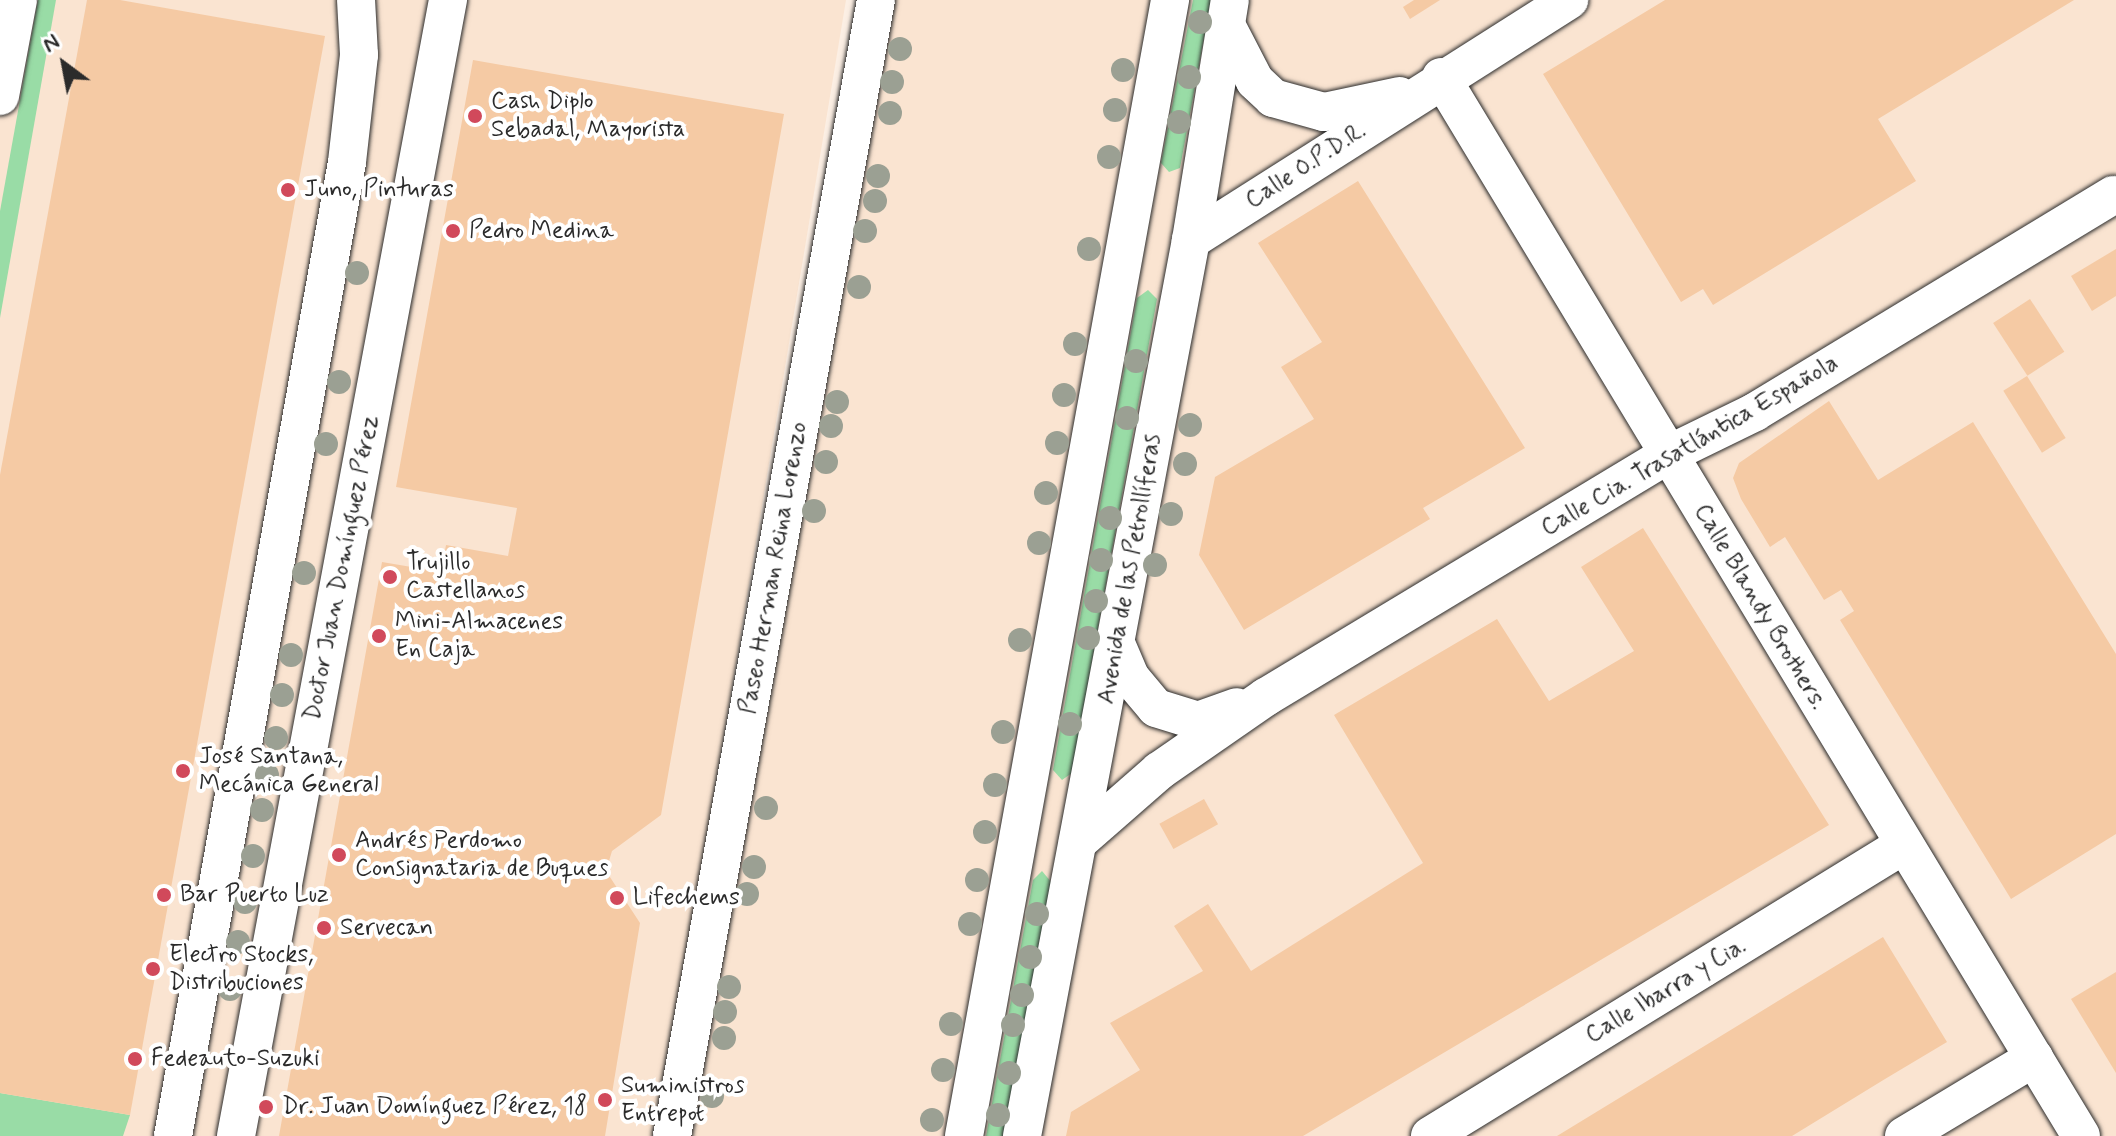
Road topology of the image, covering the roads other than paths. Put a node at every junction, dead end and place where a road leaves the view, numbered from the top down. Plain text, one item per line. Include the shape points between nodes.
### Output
1 (18, 0) edge
2 (356, 0) edge
3 (448, 0) edge
4 (876, 0) edge
5 (1170, 0) edge
6 (1569, 0) edge
7 (1227, 12) edge
8 (1431, 84) junction
9 (0, 96) edge
10 (2113, 195) dead end
11 (1191, 240) junction
12 (1669, 454) junction
13 (1117, 646) junction
14 (1266, 697) junction
15 (1078, 842) junction
16 (1902, 846) junction
17 (2034, 1058) junction
18 (173, 1136) edge
19 (236, 1136) edge
20 (672, 1136) edge
21 (964, 1136) edge
22 (1022, 1136) edge
23 (1430, 1136) edge
24 (1904, 1136) edge
25 (2081, 1136) edge

1 - 9 street
2 - 18 street via 359,55 347,162
3 - 19 street, Doctor Juan Domínguez Pérez
4 - 20 street, Paseo Herman Reina Lorenzo
5 - 21 street
6 - 8 street, Calle O.P.D.R.
7 - 8 street, Calle O.P.D.R. via 1255,81 1273,98 1324,112
7 - 11 street, Avenida de las Petrollíferas
8 - 11 street, Calle O.P.D.R.
8 - 12 street, Calle Blandy Brothers.
10 - 12 street, Calle Cia. Trasatlántica Española via 1755,412
11 - 13 street, Avenida de las Petrollíferas
12 - 14 street, Calle Cia. Trasatlántica Española
12 - 16 street, Calle Blandy Brothers.
13 - 14 street, Calle Cia. Trasatlántica Española via 1130,677 1156,708 1198,721
13 - 15 street, Avenida de las Petrollíferas
14 - 15 street, Calle Cia. Trasatlántica Española via 1159,771
15 - 22 street, Avenida de las Petrollíferas
16 - 17 street, Calle Blandy Brothers.
16 - 23 street, Calle Ibarra y Cia.
17 - 24 street
17 - 25 street, Calle Blandy Brothers.

